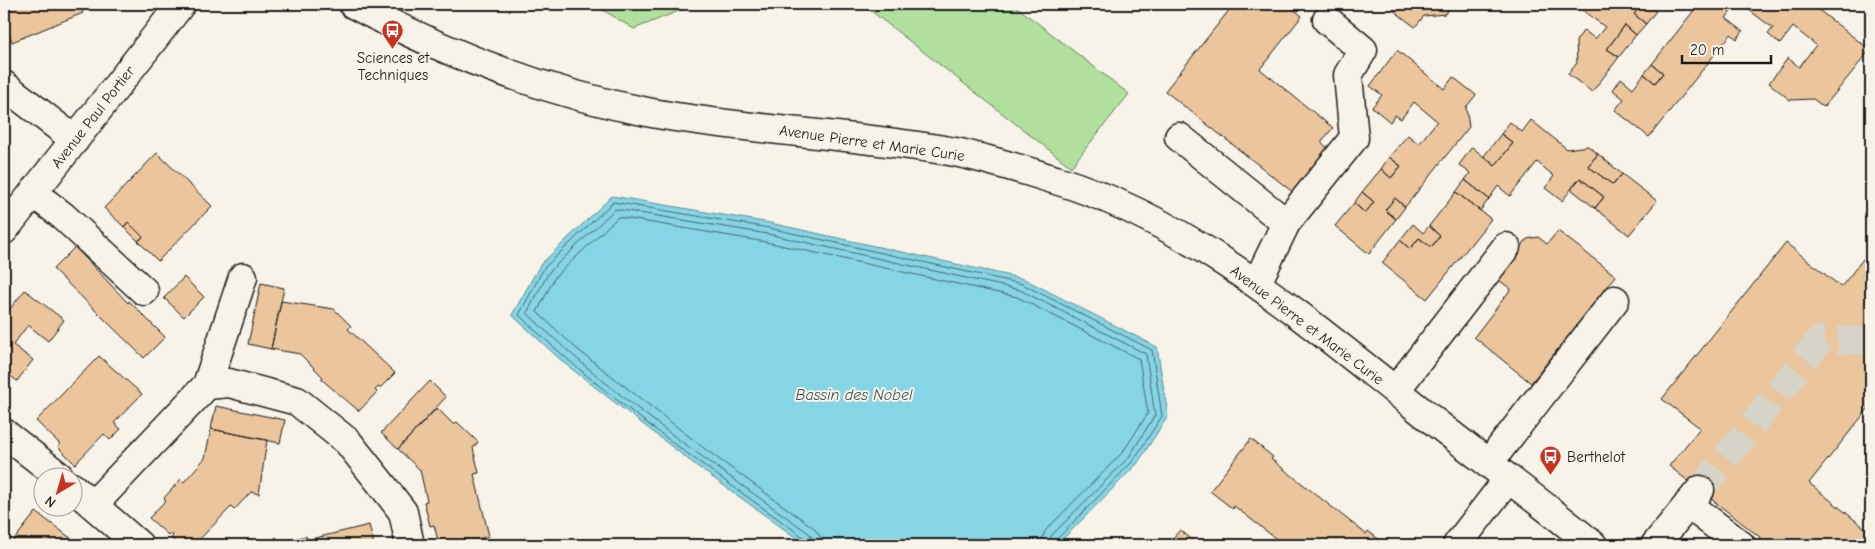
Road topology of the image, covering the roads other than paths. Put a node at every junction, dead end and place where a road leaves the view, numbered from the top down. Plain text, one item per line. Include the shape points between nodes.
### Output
1 (181, 4) edge
2 (353, 4) edge
3 (1327, 20) dead end
4 (4, 85) edge
5 (1179, 137) dead end
6 (75, 140) junction
7 (33, 193) junction
8 (1286, 223) junction
9 (4, 230) edge
10 (1506, 247) dead end
11 (243, 277) dead end
12 (1257, 284) junction
13 (144, 291) dead end
14 (1615, 300) dead end
15 (1395, 391) junction
16 (199, 393) junction
17 (4, 434) edge
18 (46, 466) edge
19 (1498, 472) junction
20 (82, 495) edge
21 (94, 504) junction
22 (127, 542) edge
23 (410, 545) edge
24 (1457, 545) edge
25 (1593, 545) edge
26 (1656, 545) edge
27 (1741, 545) edge

1 - 6 street, Avenue Paul Portier
2 - 12 street, Avenue Pierre et Marie Curie via 437,46 513,76 598,101 700,120 957,153 1059,181 1128,208 1187,239
3 - 8 street via 1363,50 1348,75 1354,138
4 - 6 street
5 - 8 street
6 - 7 street, Avenue Paul Portier
7 - 9 street, Avenue Paul Portier
7 - 13 street via 63,216
8 - 12 street
10 - 15 street
11 - 16 street
12 - 15 street, Avenue Pierre et Marie Curie
14 - 19 street
15 - 19 street, Avenue Pierre et Marie Curie
16 - 21 street
16 - 23 street via 229,383 297,401 348,442 390,494 403,512
17 - 18 street
19 - 24 street
19 - 25 street, Avenue Pierre et Marie Curie
20 - 21 street
21 - 22 street
26 - 27 street via 1694,497

